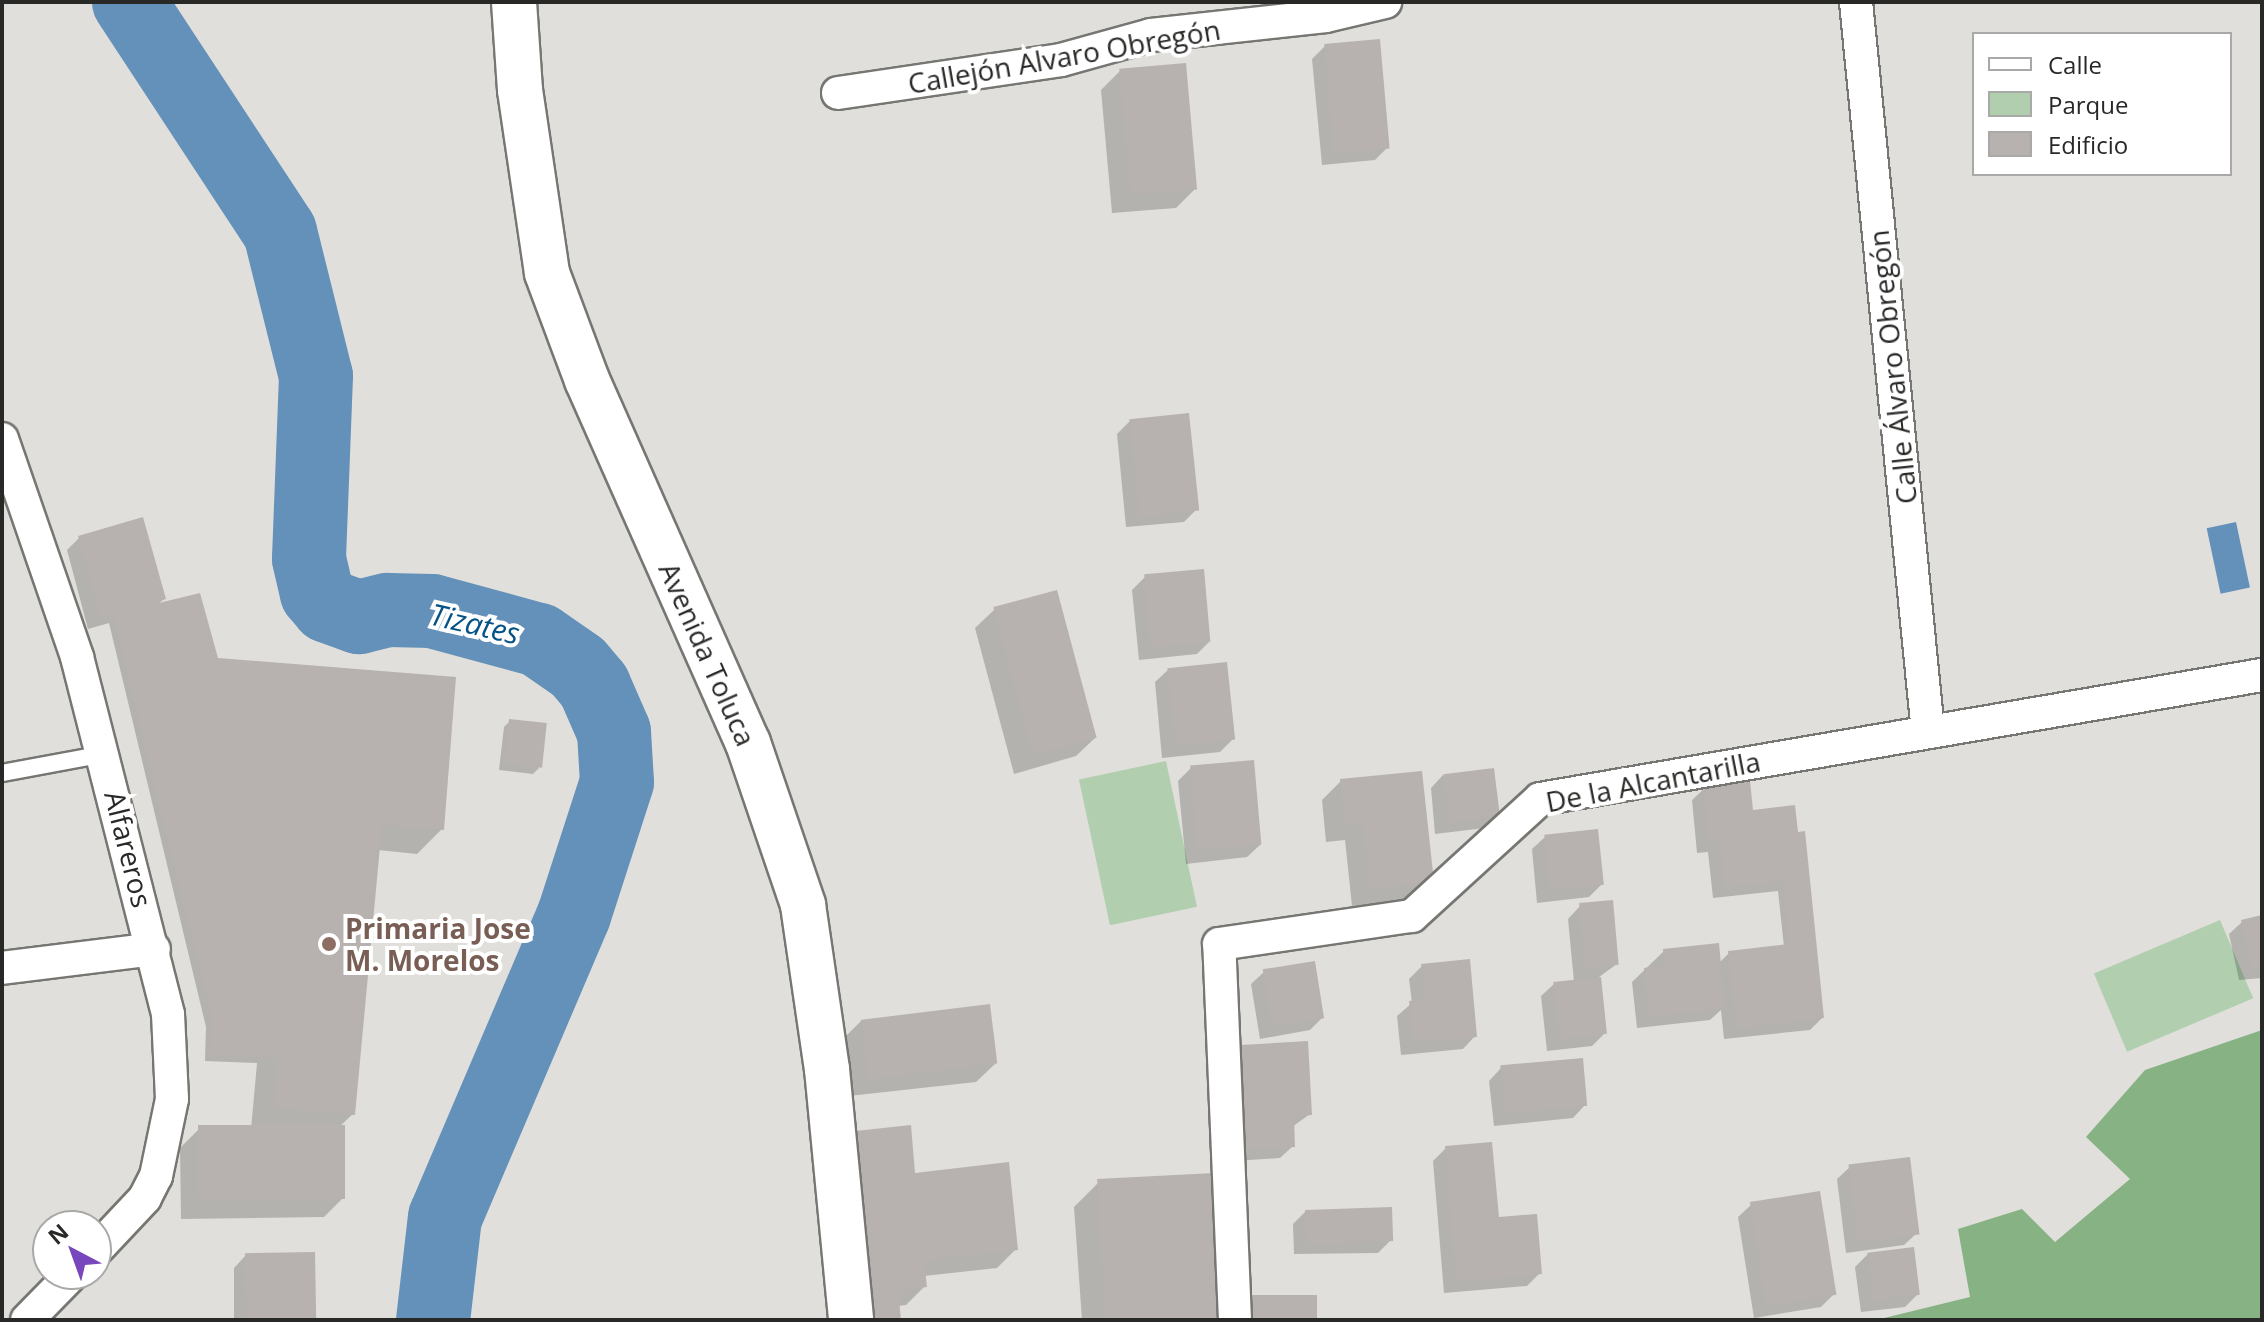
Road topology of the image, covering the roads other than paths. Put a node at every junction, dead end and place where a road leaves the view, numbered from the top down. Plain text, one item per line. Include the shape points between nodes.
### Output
1 (514, 2) edge
2 (1385, 2) edge
3 (1856, 2) edge
4 (838, 93) dead end
5 (2, 439) edge
6 (2262, 675) edge
7 (1928, 732) junction
8 (105, 754) junction
9 (2, 773) edge
10 (154, 949) junction
11 (2, 968) edge
12 (112, 1233) edge
13 (56, 1290) edge
14 (27, 1320) edge
15 (851, 1320) edge
16 (1235, 1320) edge

1 - 15 street, Avenida Toluca via 520,90 547,273 587,380 748,743 803,905 827,1069
2 - 4 street, Callejón Alvaro Obregón via 1326,16 1151,35 1061,60
3 - 7 street, Calle Álvaro Obregón
5 - 8 street, Alfareros
6 - 7 street, De la Alcantarilla
7 - 16 street, De la Alcantarilla via 1540,799 1412,916 1219,944
8 - 9 lane
8 - 10 street, Alfareros
10 - 11 street
10 - 12 street, Alfareros via 168,1014 172,1099 163,1152 145,1198
13 - 14 street

